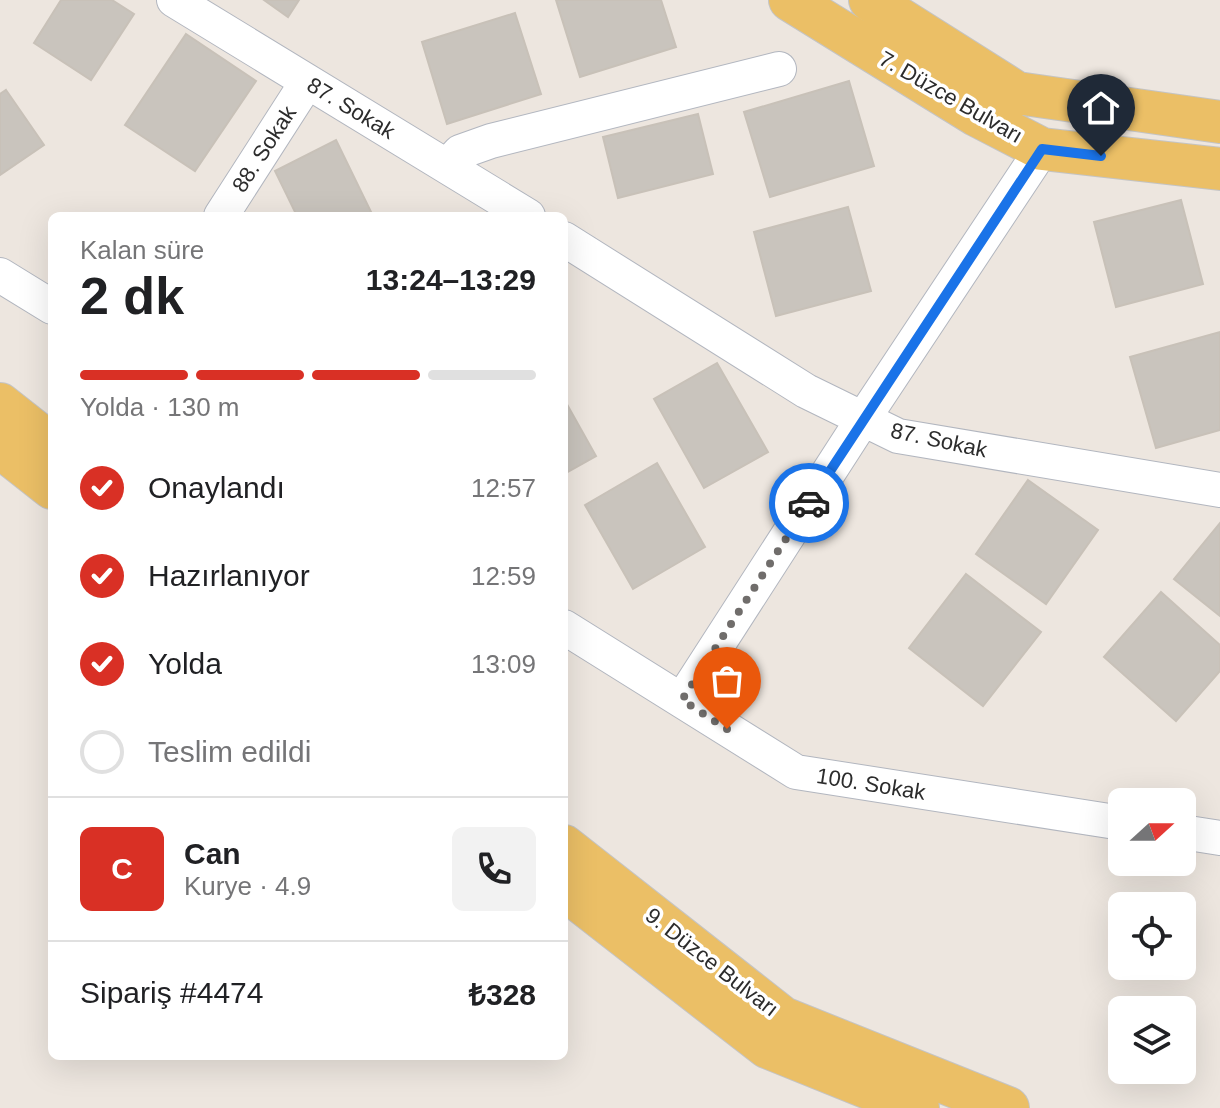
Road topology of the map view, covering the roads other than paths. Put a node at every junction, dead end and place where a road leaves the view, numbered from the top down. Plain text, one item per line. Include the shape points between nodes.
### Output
1 (174, 0) edge
2 (790, 0) edge
3 (870, 0) edge
4 (779, 69) dead end
5 (307, 82) junction
6 (1220, 122) edge
7 (1042, 149) junction
8 (447, 166) junction
9 (1220, 169) edge
10 (224, 212) edge
11 (522, 212) edge
12 (568, 242) edge
13 (0, 275) edge
14 (48, 305) edge
15 (0, 404) edge
16 (863, 419) junction
17 (48, 442) edge
18 (0, 447) edge
19 (48, 485) edge
20 (1220, 490) edge
21 (568, 629) edge
22 (682, 700) junction
23 (1108, 821) edge
24 (1196, 834) edge
25 (1220, 838) edge
26 (568, 849) edge
27 (568, 892) edge
28 (918, 1108) edge
29 (1008, 1108) edge

1 - 5 street, 87. Sokak
2 - 7 main road, 7. Düzce Bulvarı via 976,115
3 - 6 main road via 1017,93
4 - 8 street via 491,141 460,152
5 - 8 street, 87. Sokak
5 - 10 street, 88. Sokak
7 - 9 main road, 7. Düzce Bulvarı
7 - 16 street
8 - 11 street, 87. Sokak
12 - 16 street, 87. Sokak via 806,391
13 - 14 street
15 - 17 main road
16 - 20 street, 87. Sokak via 898,436
16 - 22 street
18 - 19 main road
21 - 22 street, 100. Sokak
22 - 23 street, 100. Sokak via 796,772
24 - 25 street
26 - 29 main road, 9. Düzce Bulvarı via 783,1018
27 - 28 main road, 9. Düzce Bulvarı via 767,1047

